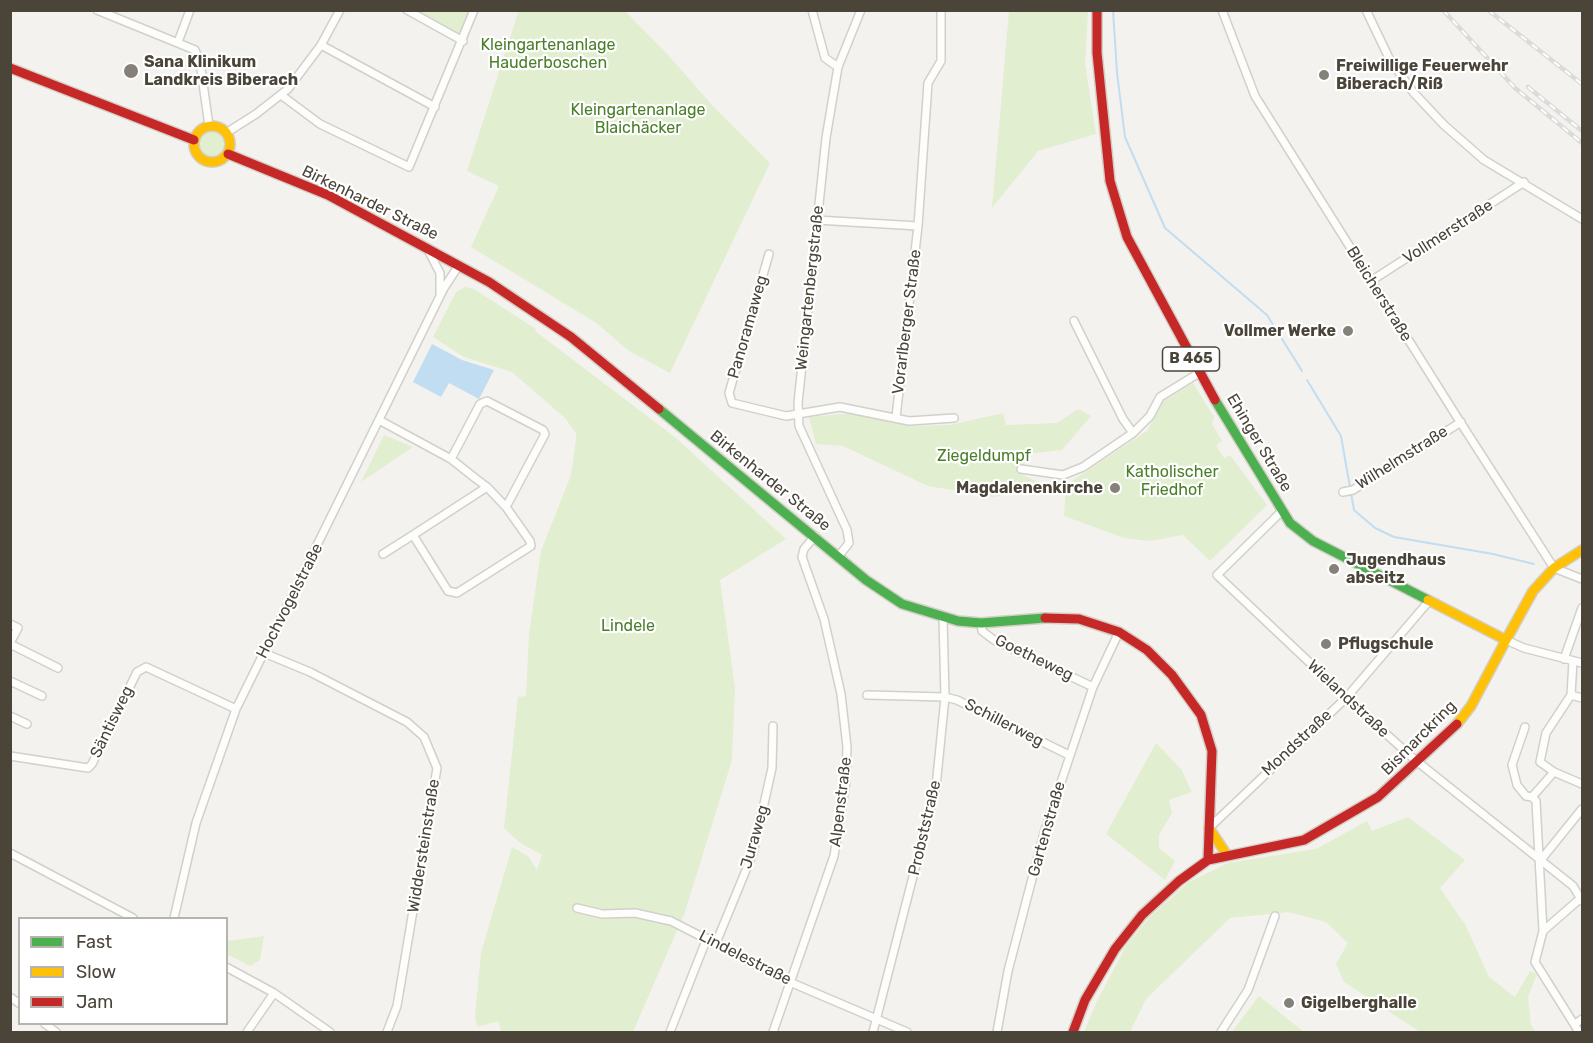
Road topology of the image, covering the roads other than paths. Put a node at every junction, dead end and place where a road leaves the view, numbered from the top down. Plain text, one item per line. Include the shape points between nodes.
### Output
1 (97, 10) edge
2 (190, 10) edge
3 (340, 10) edge
4 (407, 10) edge
5 (474, 10) edge
6 (812, 10) edge
7 (861, 10) edge
8 (941, 10) edge
9 (1097, 10) edge
10 (1222, 10) edge
11 (1366, 10) edge
12 (463, 41) junction
13 (177, 42) junction
14 (321, 45) junction
15 (838, 67) junction
16 (10, 68) edge
17 (281, 95) junction
18 (435, 107) junction
19 (209, 126) junction
20 (226, 133) junction
21 (194, 140) junction
22 (228, 154) junction
23 (1524, 182) junction
24 (1582, 219) edge
25 (817, 220) junction
26 (918, 226) junction
27 (424, 246) junction
28 (770, 254) dead end
29 (459, 265) junction
30 (1371, 281) junction
31 (440, 296) junction
32 (1074, 321) dead end
33 (1199, 374) junction
34 (798, 415) junction
35 (896, 417) junction
36 (954, 418) dead end
37 (379, 420) junction
38 (1461, 422) junction
39 (1133, 434) junction
40 (451, 459) junction
41 (1021, 469) dead end
42 (487, 488) junction
43 (1342, 492) dead end
44 (506, 507) junction
45 (1282, 512) junction
46 (413, 535) junction
47 (815, 536) junction
48 (1582, 550) edge
49 (383, 554) dead end
50 (838, 557) junction
51 (1554, 568) junction
52 (1582, 579) edge
53 (1430, 601) junction
54 (1582, 608) edge
55 (943, 618) junction
56 (981, 623) junction
57 (10, 624) edge
58 (1119, 632) junction
59 (1574, 632) junction
60 (1582, 634) edge
61 (1506, 640) junction
62 (10, 644) edge
63 (264, 653) junction
64 (1564, 660) junction
65 (1573, 661) junction
66 (1582, 663) edge
67 (58, 668) dead end
68 (10, 681) edge
69 (1093, 687) junction
70 (867, 694) dead end
71 (1571, 695) junction
72 (42, 696) dead end
73 (945, 696) junction
74 (1582, 698) edge
75 (1346, 699) junction
76 (236, 709) junction
77 (10, 716) edge
78 (27, 724) dead end
79 (773, 726) dead end
80 (1525, 727) dead end
81 (1069, 755) junction
82 (10, 756) edge
83 (1419, 763) junction
84 (1554, 772) junction
85 (1582, 784) edge
86 (1532, 797) junction
87 (1582, 809) edge
88 (1209, 828) junction
89 (10, 853) edge
90 (1227, 855) junction
91 (1208, 860) junction
92 (1540, 861) junction
93 (1582, 899) edge
94 (578, 908) dead end
95 (1275, 916) dead end
96 (131, 917) edge
97 (174, 917) edge
98 (1543, 931) junction
99 (707, 938) junction
100 (716, 943) junction
101 (228, 968) edge
102 (792, 982) junction
103 (274, 993) junction
104 (1582, 1019) edge
105 (878, 1020) junction
106 (1575, 1024) junction
107 (390, 1031) edge
108 (247, 1032) edge
109 (330, 1032) edge
110 (670, 1032) edge
111 (773, 1032) edge
112 (873, 1032) edge
113 (907, 1032) edge
114 (997, 1032) edge
115 (1073, 1032) edge
116 (1221, 1032) edge
117 (1579, 1032) edge

1 - 13 street
2 - 13 street
3 - 14 street
4 - 12 street
5 - 12 street
6 - 15 street via 825,58
7 - 15 street, Weingartenbergstraße
8 - 26 street, Vorarlberger Straße via 941,61 928,83
9 - 33 main road, Ehinger Straße / B 465 via 1098,65 1116,206 1131,246
10 - 30 street, Bleicherstraße via 1255,96
11 - 23 street via 1389,58 1413,92 1484,160
12 - 18 street
13 - 19 street via 195,51 200,62
14 - 17 street
14 - 18 street
15 - 25 street, Weingartenbergstraße
16 - 21 main road
17 - 18 street via 320,124 409,167
17 - 20 street
19 - 20 main road
19 - 21 main road
20 - 22 main road via 230,143
21 - 22 main road via 195,152 203,161 219,161
22 - 27 main road, Birkenharder Straße via 328,195
23 - 24 street
23 - 30 street, Vollmerstraße
25 - 26 street, Vorarlberger Straße
25 - 34 street, Weingartenbergstraße
26 - 35 street, Vorarlberger Straße
27 - 29 main road, Birkenharder Straße
27 - 31 street via 440,273
28 - 34 street, Panoramaweg via 728,397 735,405
29 - 31 street, Hochvogelstraße
29 - 47 main road, Birkenharder Straße via 571,337
30 - 38 street, Bleicherstraße
31 - 37 street, Hochvogelstraße
32 - 39 street
33 - 39 street via 1160,397 1150,416
33 - 45 main road, Ehinger Straße / B 465
34 - 35 street, Vorarlberger Straße via 840,407
34 - 50 street, Weingartenbergstraße via 810,453 847,530 849,543
35 - 36 street, Vorarlberger Straße via 927,421
37 - 40 street
37 - 63 street, Hochvogelstraße
38 - 43 street, Wilhelmstraße via 1353,490
38 - 51 street, Bleicherstraße
39 - 41 street via 1102,457 1063,475
40 - 42 street
40 - 44 street via 480,404 487,401 543,430 545,434
42 - 44 street
42 - 46 street
44 - 46 street via 531,546 457,593 448,591
45 - 53 main road, Ehinger Straße / B 465 via 1309,539
45 - 75 street, Wielandstraße via 1217,575
46 - 49 street
47 - 50 main road, Birkenharder Straße
47 - 102 street, Alpenstraße via 804,549 803,565 833,654 844,712 846,782 834,856
48 - 51 main road, Bismarckring
50 - 55 main road, Birkenharder Straße via 902,604
51 - 52 street
51 - 61 main road, Bismarckring via 1533,591
53 - 61 main road, Ehinger Straße / B 465
53 - 75 street, Mondstraße
54 - 59 street
55 - 56 main road, Birkenharder Straße
55 - 73 street, Probststraße
56 - 58 main road, Birkenharder Straße via 1079,619
56 - 69 street, Goetheweg via 982,631 994,640
57 - 62 street via 18,628
58 - 69 street, Gartenstraße
58 - 88 main road, Birkenharder Straße via 1164,667 1201,715 1212,751
59 - 60 street
59 - 64 street
61 - 64 street
61 - 83 main road, Bismarckring via 1471,706
62 - 67 street
63 - 76 street, Hochvogelstraße
63 - 107 street, Widdersteinstraße via 407,722 424,737 436,768
64 - 65 street
65 - 66 street
65 - 71 street
68 - 72 street
69 - 81 street, Gartenstraße
70 - 73 street, Schillerweg
71 - 74 street
71 - 84 street via 1546,733 1540,762
73 - 81 street, Schillerweg
73 - 105 street, Probststraße via 934,797
75 - 83 street, Wielandstraße
75 - 88 street, Mondstraße
76 - 82 street, Säntisweg via 146,667 137,672 88,768
76 - 97 street, Hochvogelstraße via 196,823
77 - 78 street
79 - 100 street, Juraweg via 772,768 753,853
80 - 86 street via 1512,765 1517,785
81 - 114 street, Gartenstraße via 1008,971
83 - 90 main road, Bismarckring via 1378,797 1304,840
83 - 92 street, Wielandstraße
84 - 85 street
84 - 86 street
86 - 92 street via 1536,801
87 - 92 street
88 - 90 main road
88 - 91 main road, Birkenharder Straße
89 - 96 street
90 - 91 main road, Bismarckring
91 - 115 main road via 1142,915 1115,949 1085,1000
92 - 93 street, Wielandstraße via 1573,886
92 - 98 street
93 - 98 street
94 - 99 street, Lindelestraße via 671,921
95 - 116 street via 1248,990
98 - 106 street via 1535,962
99 - 100 street, Lindelestraße
99 - 110 street
100 - 102 street, Lindelestraße
101 - 103 street
102 - 105 street, Lindelestraße
102 - 111 street, Alpenstraße
103 - 108 street
103 - 109 street
104 - 106 street
105 - 112 street, Probststraße
105 - 113 street, Lindelestraße
106 - 117 street

